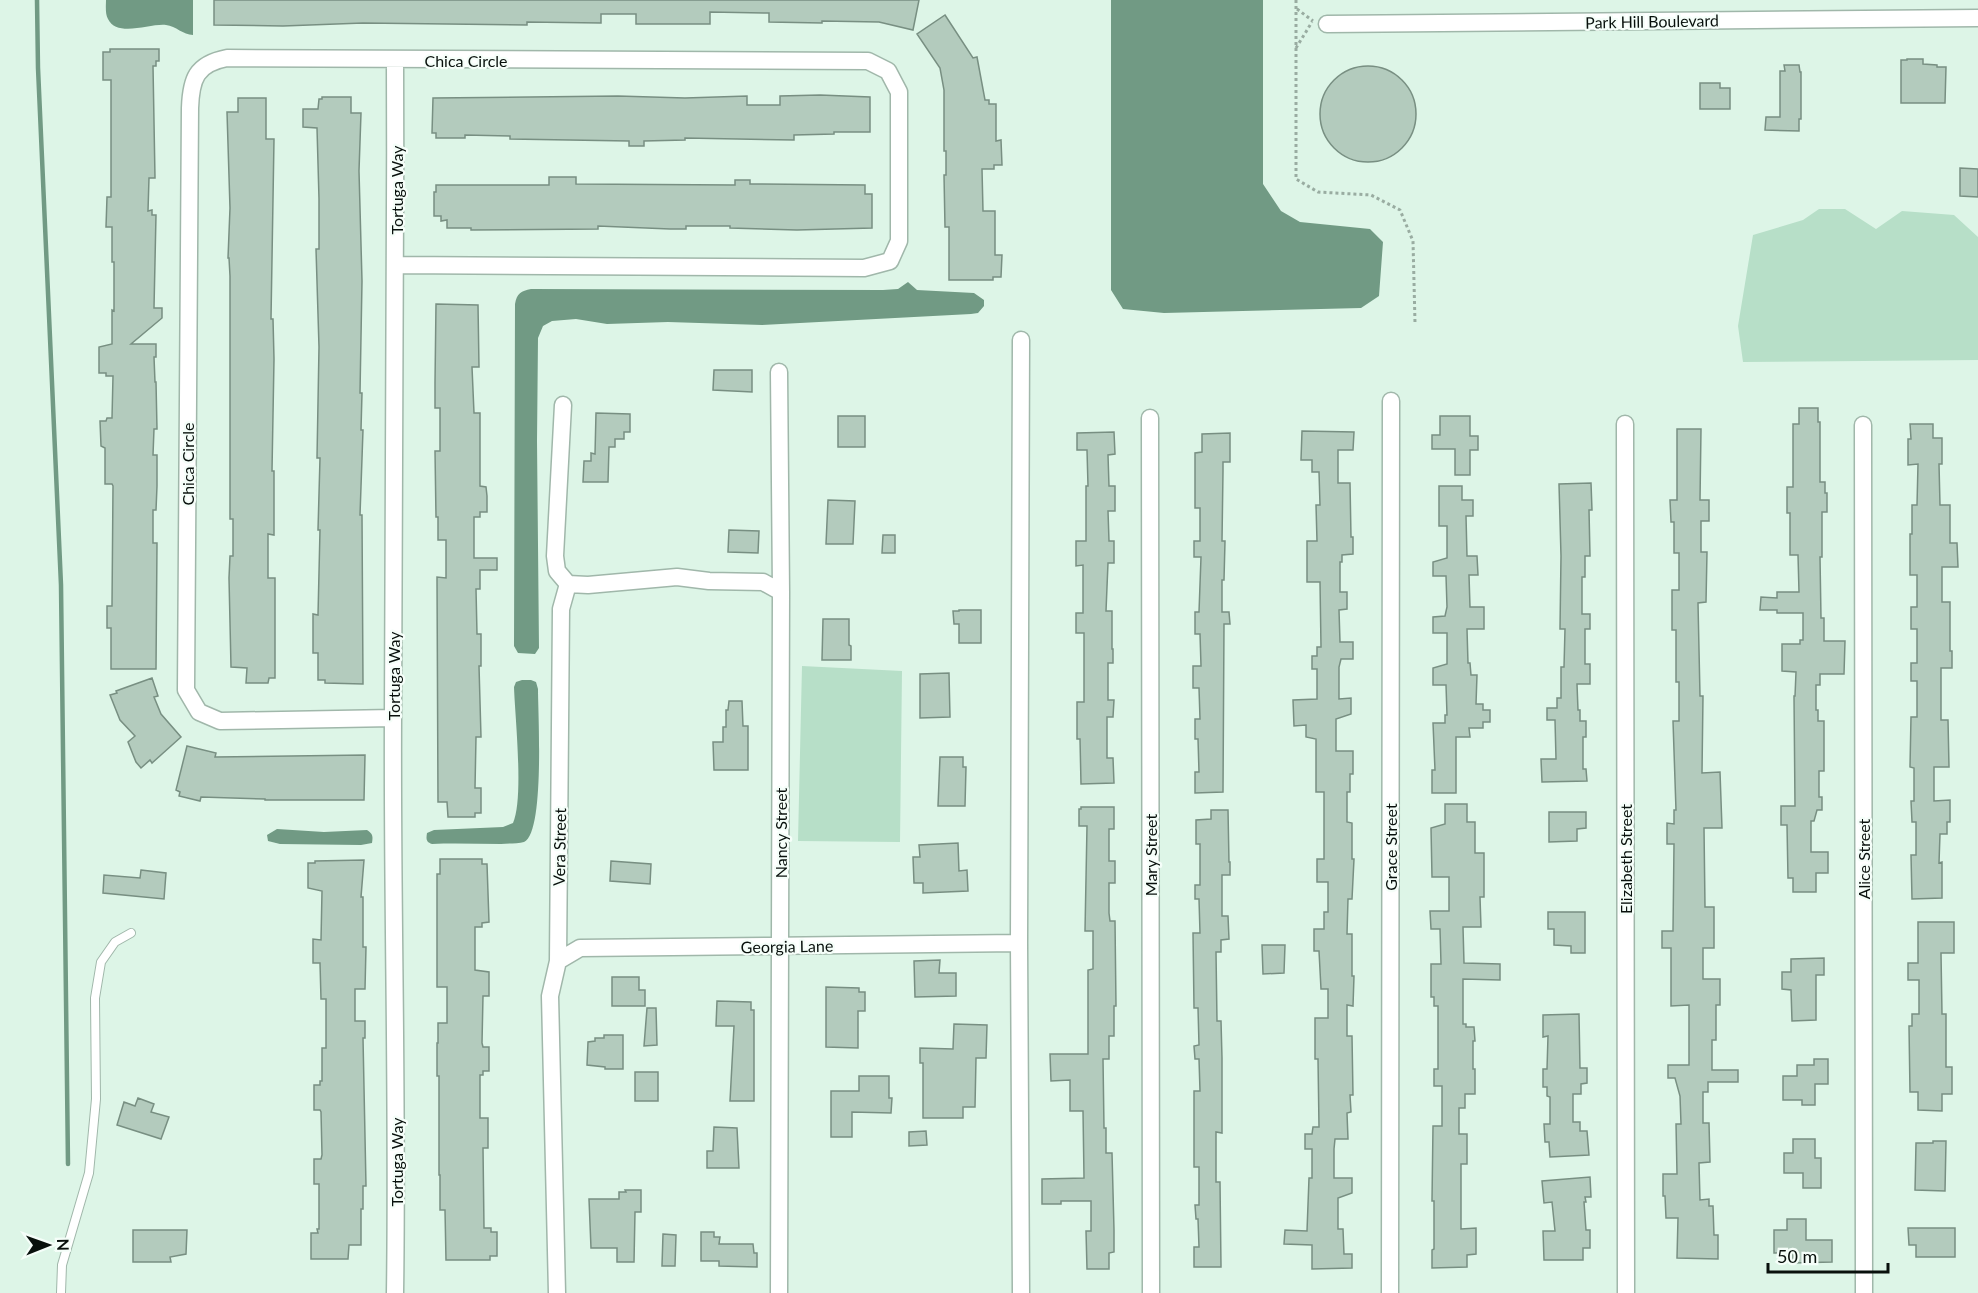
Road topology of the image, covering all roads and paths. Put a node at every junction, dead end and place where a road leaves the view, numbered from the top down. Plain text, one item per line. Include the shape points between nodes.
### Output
1 (1296, 0) edge
2 (1978, 18) edge
3 (1320, 22) joint
4 (1296, 48) junction
5 (395, 59) junction
6 (396, 265) junction
7 (1415, 323) dead end
8 (1021, 340) dead end
9 (779, 372) dead end
10 (1391, 401) dead end
11 (563, 405) dead end
12 (1150, 418) dead end
13 (1625, 424) dead end
14 (1863, 425) dead end
15 (568, 584) junction
16 (781, 592) junction
17 (393, 718) junction
18 (131, 933) dead end
19 (1019, 943) junction
20 (779, 947) junction
21 (558, 961) junction
22 (61, 1293) edge
23 (395, 1293) edge
24 (557, 1293) edge
25 (778, 1293) edge
26 (1021, 1293) edge
27 (1151, 1293) edge
28 (1390, 1293) edge
29 (1626, 1293) edge
30 (1864, 1293) edge

1 - 4 path
2 - 3 street, Park Hill Boulevard
3 - 4 path
4 - 7 path via 1296,179 1318,192 1371,195 1400,210 1413,241
5 - 6 street, Tortuga Way
5 - 6 street, Chica Circle via 868,61 888,71 899,92 899,241 890,261 864,268
5 - 17 street, Chica Circle via 227,58 206,64 193,82 186,678 186,690 199,712 220,721
6 - 17 street, Tortuga Way
8 - 19 street
9 - 16 street, Nancy Street
10 - 28 street, Grace Street
11 - 15 street via 555,556 558,571
12 - 27 street, Mary Street
13 - 29 street, Elizabeth Street
14 - 30 street, Alice Street
15 - 16 street via 677,577 710,582 763,582
15 - 21 street, Vera Street via 561,609
16 - 20 street, Nancy Street
17 - 23 street, Tortuga Way
18 - 22 lane via 115,942 101,962 95,998 96,1099 89,1173 62,1265
19 - 20 street, Georgia Lane
19 - 26 street
20 - 21 street, Georgia Lane via 580,948
20 - 25 street, Nancy Street
21 - 24 street, Vera Street via 550,996

